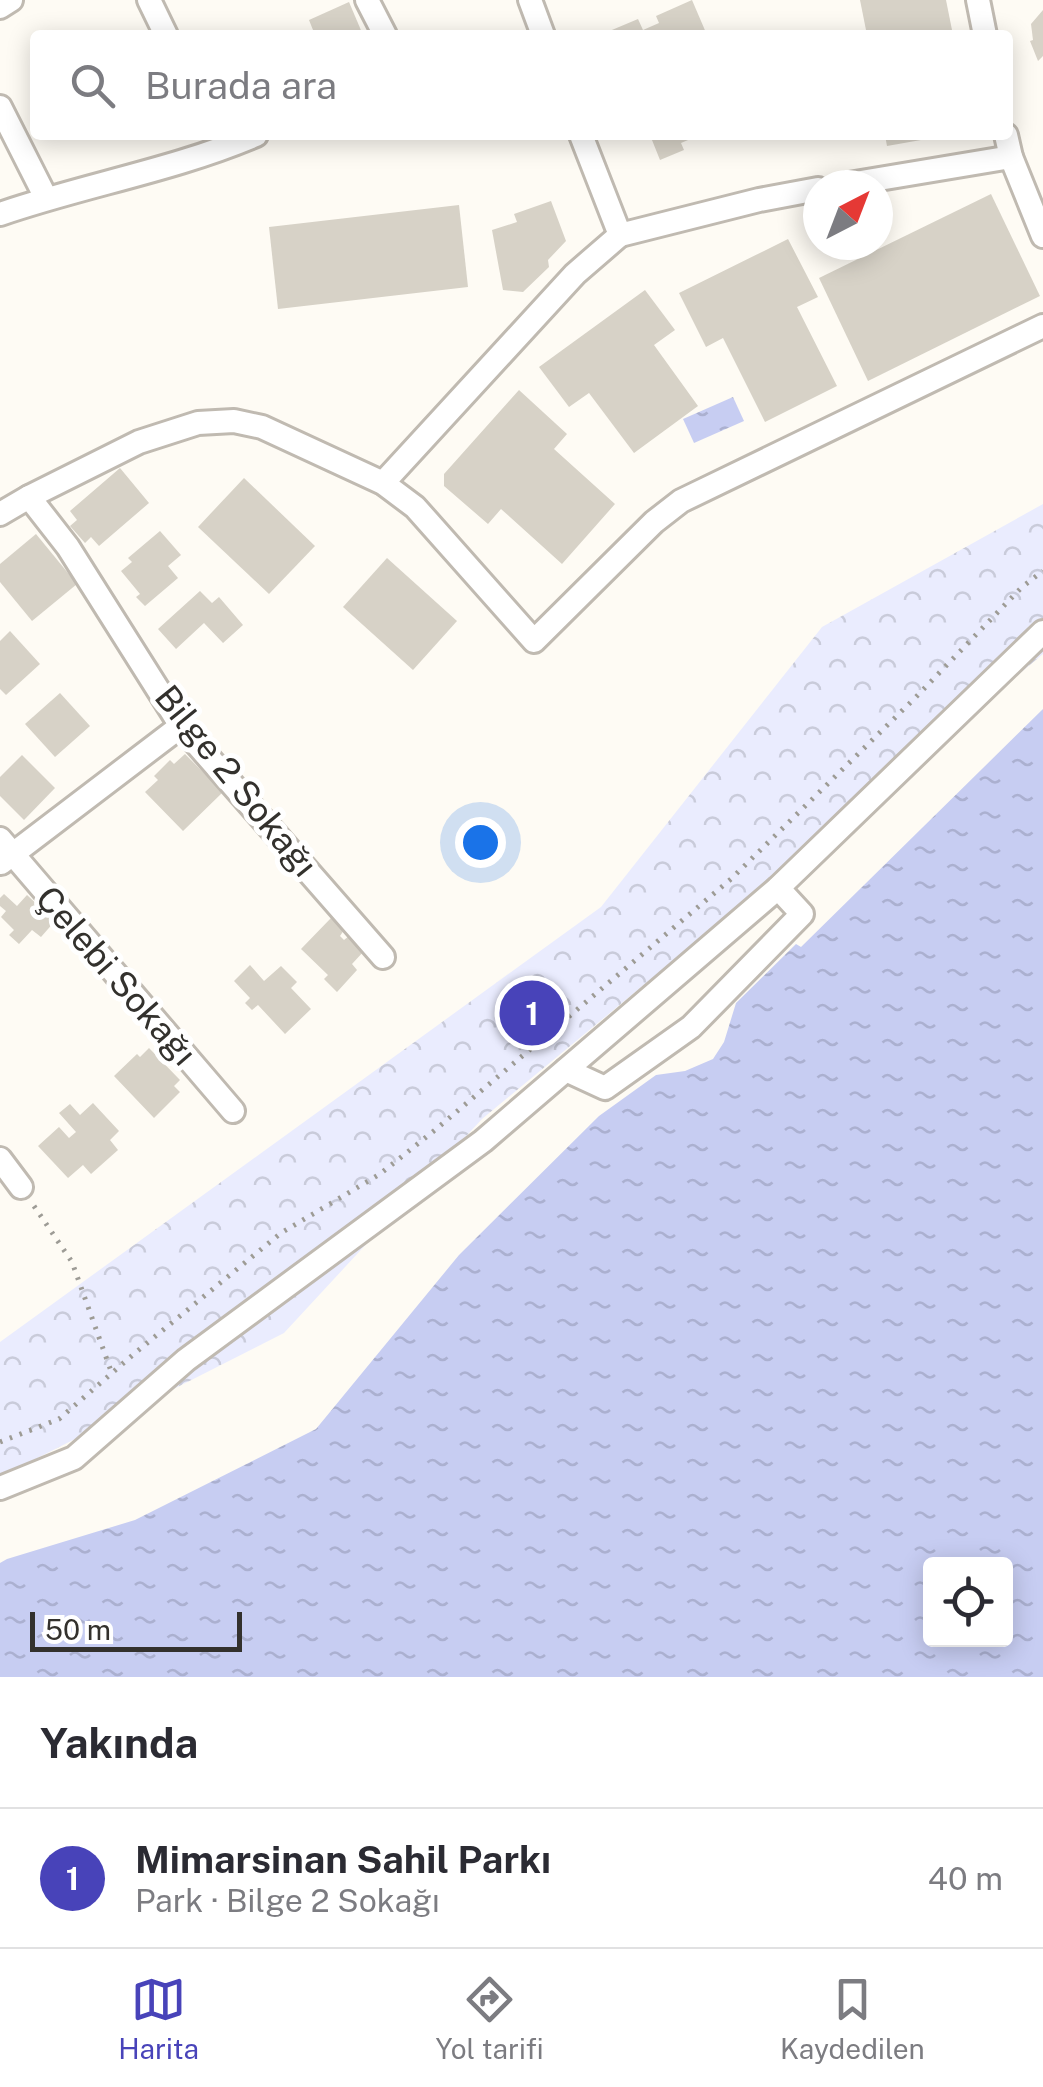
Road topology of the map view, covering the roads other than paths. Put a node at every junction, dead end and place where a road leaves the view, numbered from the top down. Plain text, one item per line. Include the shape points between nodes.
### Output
1 (11, 0) edge
2 (149, 0) edge
3 (367, 0) edge
4 (530, 0) edge
5 (978, 0) edge
6 (0, 7) edge
7 (164, 30) edge
8 (382, 30) edge
9 (541, 30) edge
10 (984, 30) edge
11 (0, 106) edge
12 (582, 140) edge
13 (219, 142) edge
14 (1009, 146) edge
15 (893, 173) edge
16 (803, 192) edge
17 (46, 198) junction
18 (0, 214) edge
19 (620, 235) junction
20 (1043, 236) edge
21 (1043, 326) edge
22 (383, 484) junction
23 (29, 497) junction
24 (0, 514) edge
25 (1043, 632) edge
26 (181, 726) junction
27 (4, 852) edge
28 (778, 888) junction
29 (383, 956) dead end
30 (566, 1070) junction
31 (233, 1111) dead end
32 (0, 1159) edge
33 (21, 1187) road end
34 (0, 1488) edge

1 - 6 street
2 - 7 street
3 - 8 street
4 - 9 street
5 - 10 street
11 - 17 street
12 - 19 street
13 - 17 street
14 - 15 street
14 - 20 street
16 - 19 street
17 - 18 street
19 - 22 street via 575,274
21 - 22 street via 681,501 534,641 415,507
22 - 23 street via 262,427 216,421 140,442
23 - 24 street
23 - 26 street, Bilge 2 Sokağı via 68,546
25 - 28 street
26 - 27 street
26 - 29 street, Bilge 2 Sokağı
27 - 31 street, Çelebi Sokağı
28 - 30 street
28 - 30 street via 802,914 692,1026 605,1088
30 - 34 street via 483,1141 186,1360 74,1458
32 - 33 street

